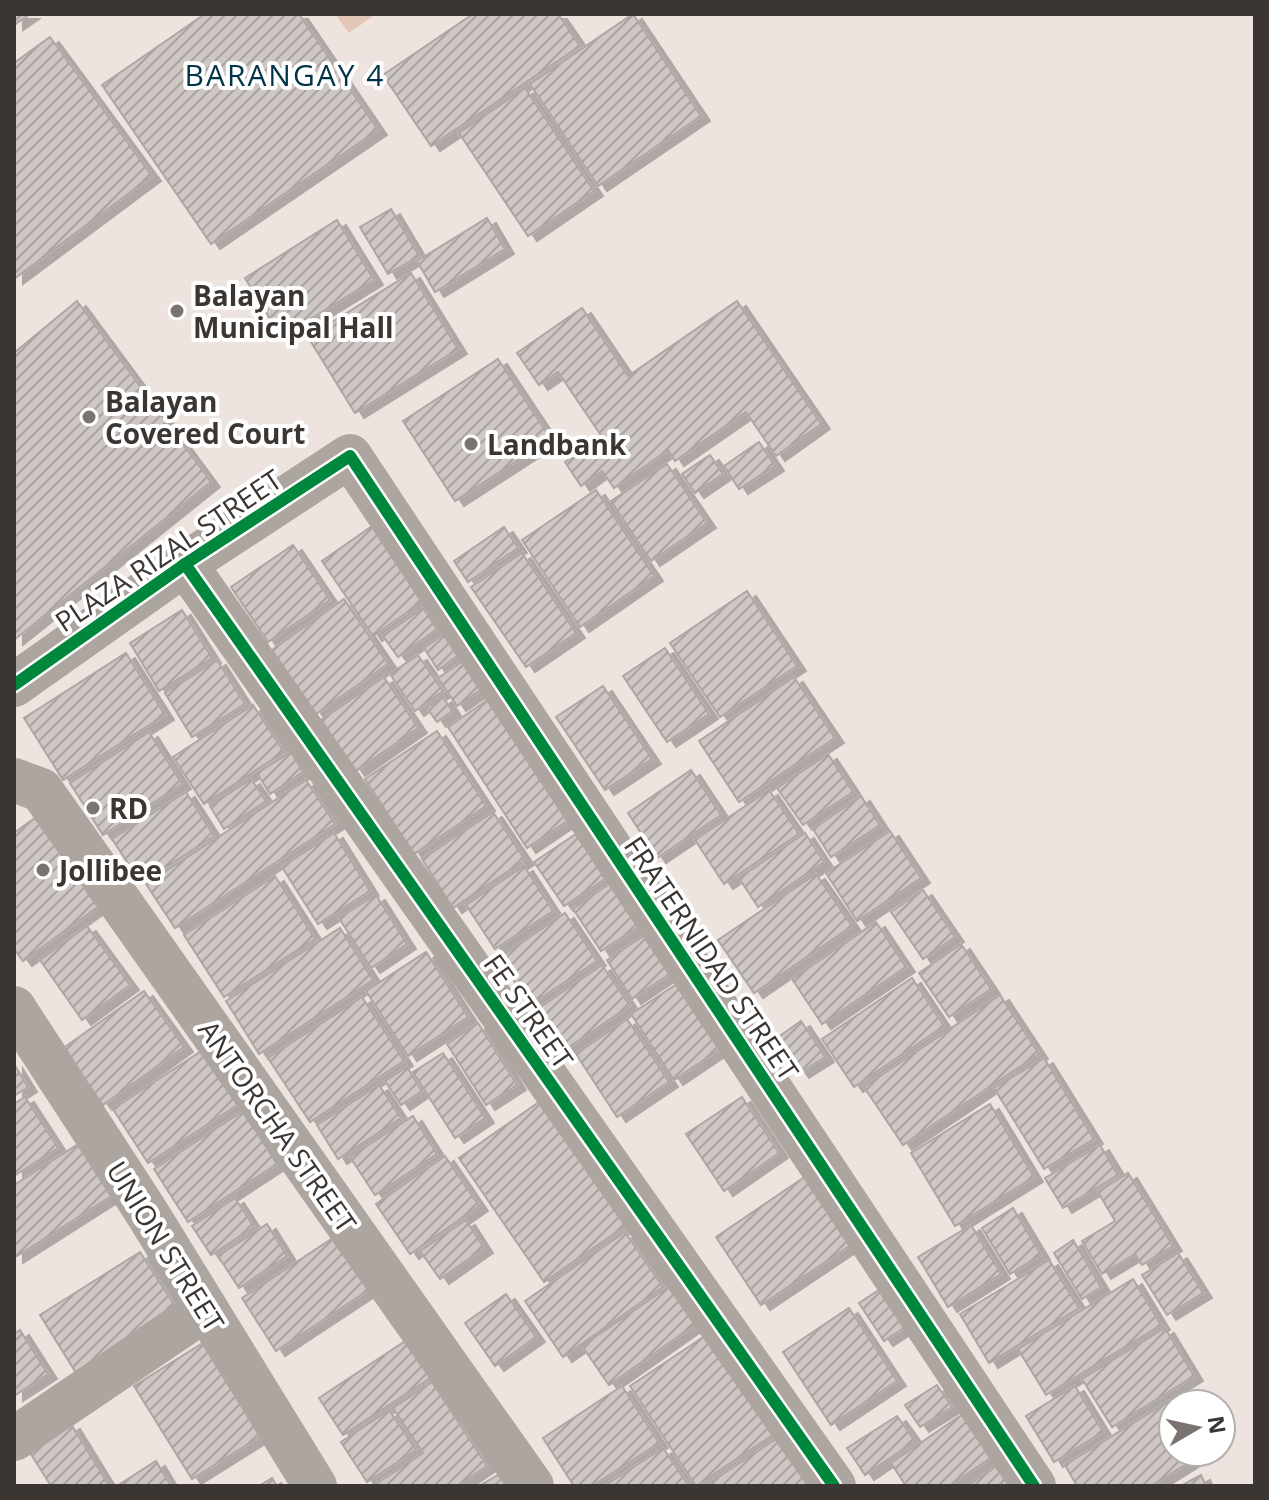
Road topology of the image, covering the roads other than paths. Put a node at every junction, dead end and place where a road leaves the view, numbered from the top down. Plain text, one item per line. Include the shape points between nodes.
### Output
1 (350, 456) joint
2 (185, 564) junction
3 (14, 685) edge
4 (14, 780) edge
5 (14, 1008) edge
6 (206, 1309) junction
7 (14, 1439) edge
8 (315, 1486) edge
9 (532, 1486) edge
10 (834, 1486) edge
11 (1034, 1486) edge

1 - 2 street, PLAZA RIZAL STREET
1 - 11 street, FRATERNIDAD STREET
2 - 3 street, PLAZA RIZAL STREET
2 - 10 street, FE STREET
4 - 9 street, ANTORCHA STREET via 41,790
5 - 6 street, UNION STREET
6 - 7 street
6 - 8 street, UNION STREET

